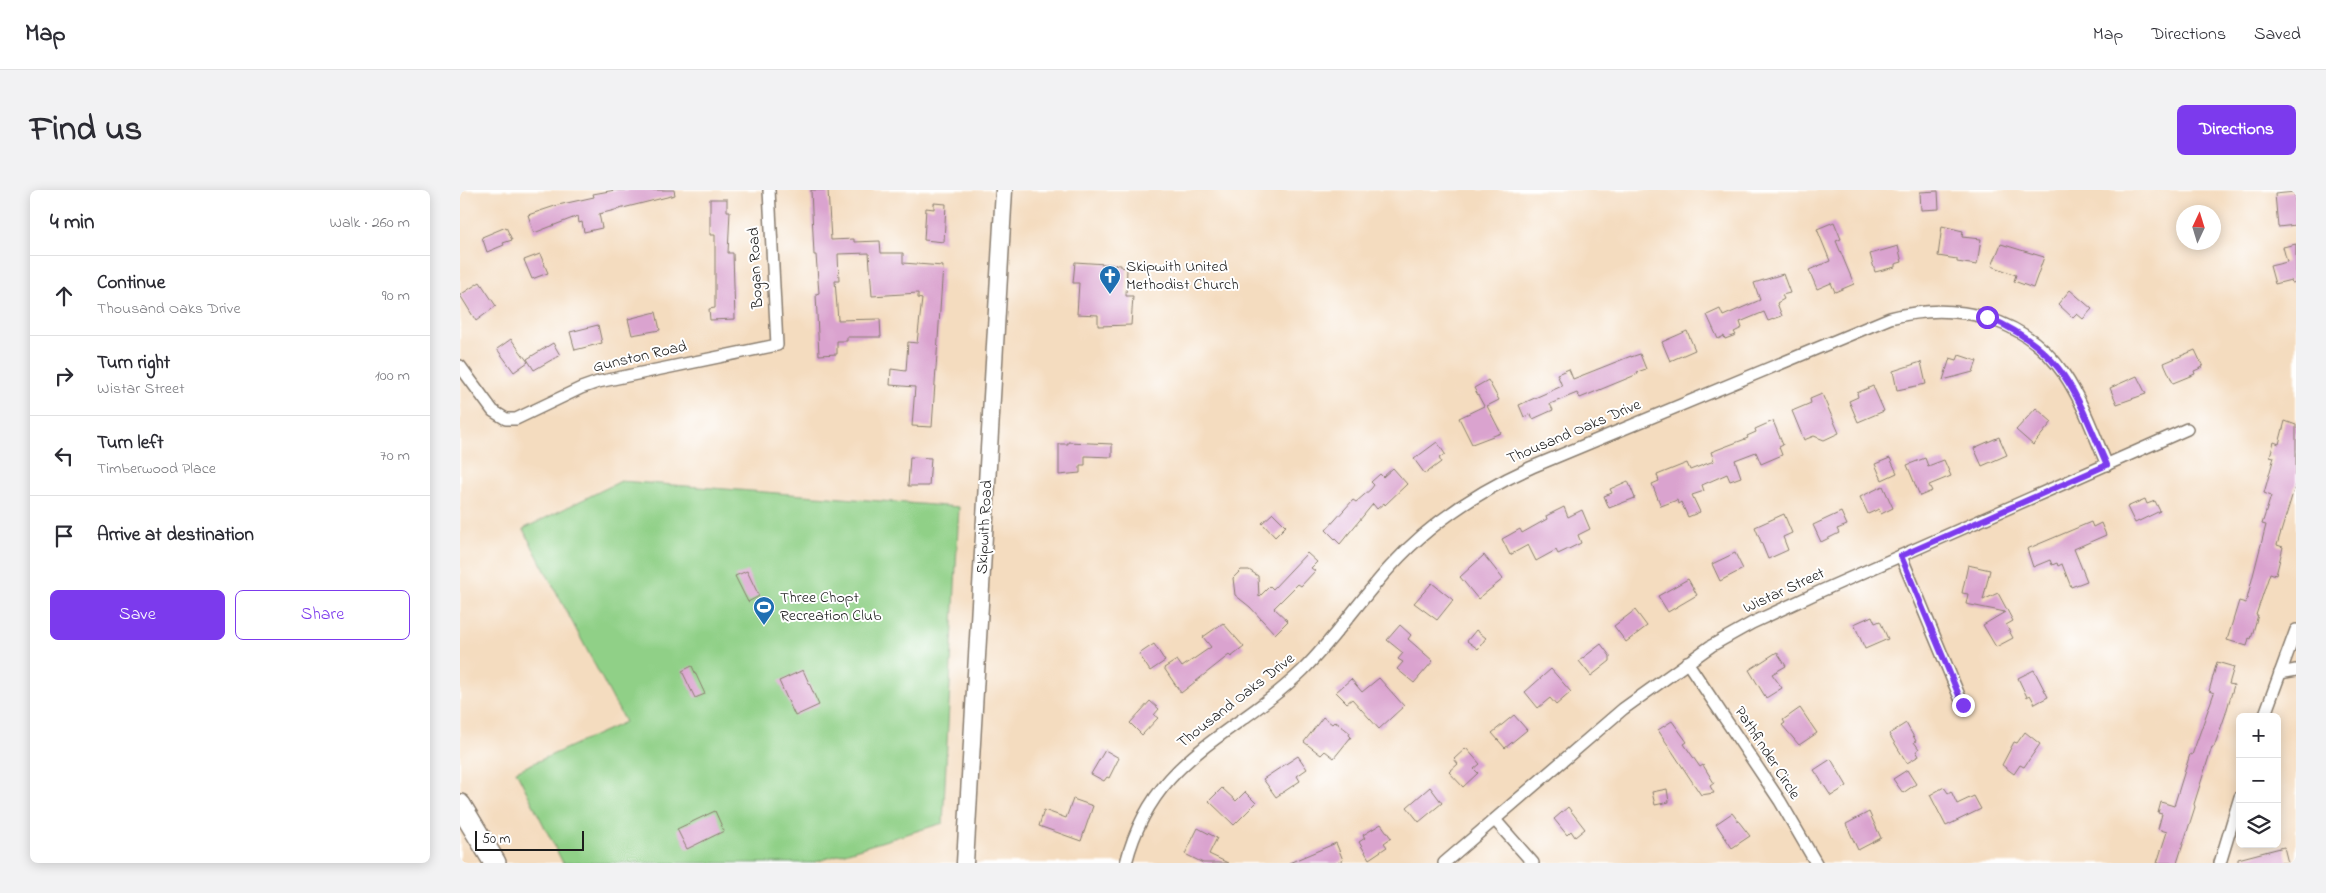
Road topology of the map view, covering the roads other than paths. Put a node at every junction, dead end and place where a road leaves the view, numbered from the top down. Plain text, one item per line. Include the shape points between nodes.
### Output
1 (769, 190) edge
2 (1004, 190) edge
3 (777, 344) joint
4 (460, 366) edge
5 (2187, 429) dead end
6 (2107, 465) junction
7 (1901, 556) junction
8 (2296, 630) edge
9 (1687, 662) junction
10 (2296, 670) edge
11 (2280, 674) junction
12 (1963, 705) dead end
13 (2265, 713) edge
14 (2238, 803) edge
15 (460, 806) edge
16 (1495, 820) junction
17 (496, 863) edge
18 (966, 863) edge
19 (1126, 863) edge
20 (1444, 863) edge
21 (1533, 863) edge
22 (1816, 863) edge
23 (2220, 863) edge

1 - 3 street, Bogan Road
2 - 18 main road, Skipwith Road
3 - 4 street, Gunston Road via 598,382 516,419 506,419 493,411
5 - 6 street, Wistar Street
6 - 7 street, Wistar Street
6 - 19 street, Thousand Oaks Drive via 2076,394 2063,373 2034,342 2010,327 1974,314 1921,310 1890,318 1532,467 1488,489 1449,514 1390,566 1302,671 1257,709 1198,750 1175,772 1143,816
7 - 9 street, Wistar Street via 1752,623
7 - 12 street
8 - 11 street
9 - 16 street, Wistar Street via 1623,709
9 - 22 street, Pathfinder Circle via 1780,801
10 - 11 street
11 - 13 street
14 - 23 street
15 - 17 highway
16 - 20 street, Wistar Street
16 - 21 street

